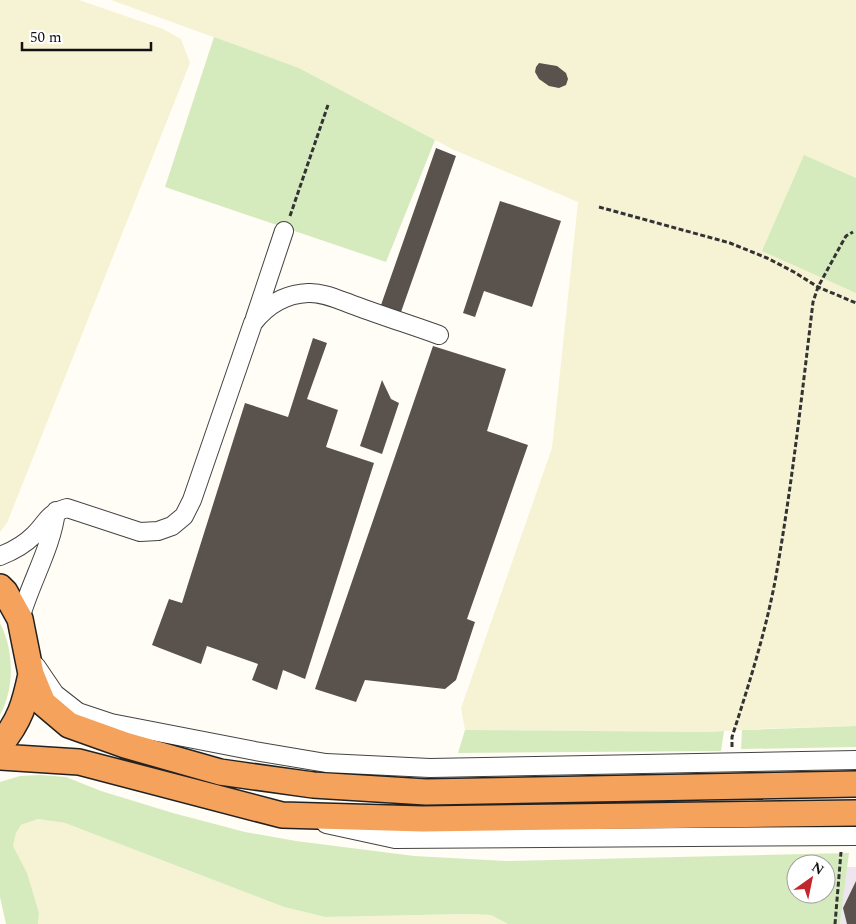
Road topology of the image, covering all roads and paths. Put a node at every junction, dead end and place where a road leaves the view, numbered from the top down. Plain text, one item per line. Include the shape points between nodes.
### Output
1 (328, 105) dead end
2 (599, 207) dead end
3 (284, 231) joint
4 (854, 232) dead end
5 (818, 287) junction
6 (856, 303) edge
7 (253, 323) junction
8 (439, 335) dead end
9 (56, 511) junction
10 (0, 556) edge
11 (0, 587) edge
12 (20, 619) junction
13 (29, 664) junction
14 (0, 745) edge
15 (0, 756) edge
16 (856, 760) edge
17 (731, 763) junction
18 (856, 784) edge
19 (856, 814) edge
20 (282, 815) junction
21 (849, 836) edge
22 (835, 924) edge

1 - 3 path
2 - 5 path via 730,244 767,258
3 - 7 lane
4 - 5 path via 842,242
5 - 6 path
5 - 17 path via 813,302 775,578 752,674 732,737
7 - 8 lane via 263,310 277,301 310,293
7 - 9 lane via 184,516 172,526 140,532 67,508
9 - 10 lane via 36,534
9 - 12 lane via 54,526
11 - 12 highway
12 - 13 highway
13 - 14 highway via 24,706
13 - 17 lane via 55,694 78,712 111,723 317,762 430,768
13 - 18 highway via 43,703 68,726 220,772 313,786 426,792
15 - 20 highway via 79,762
16 - 17 lane
19 - 20 highway via 423,819
20 - 21 lane via 395,839
21 - 22 path

